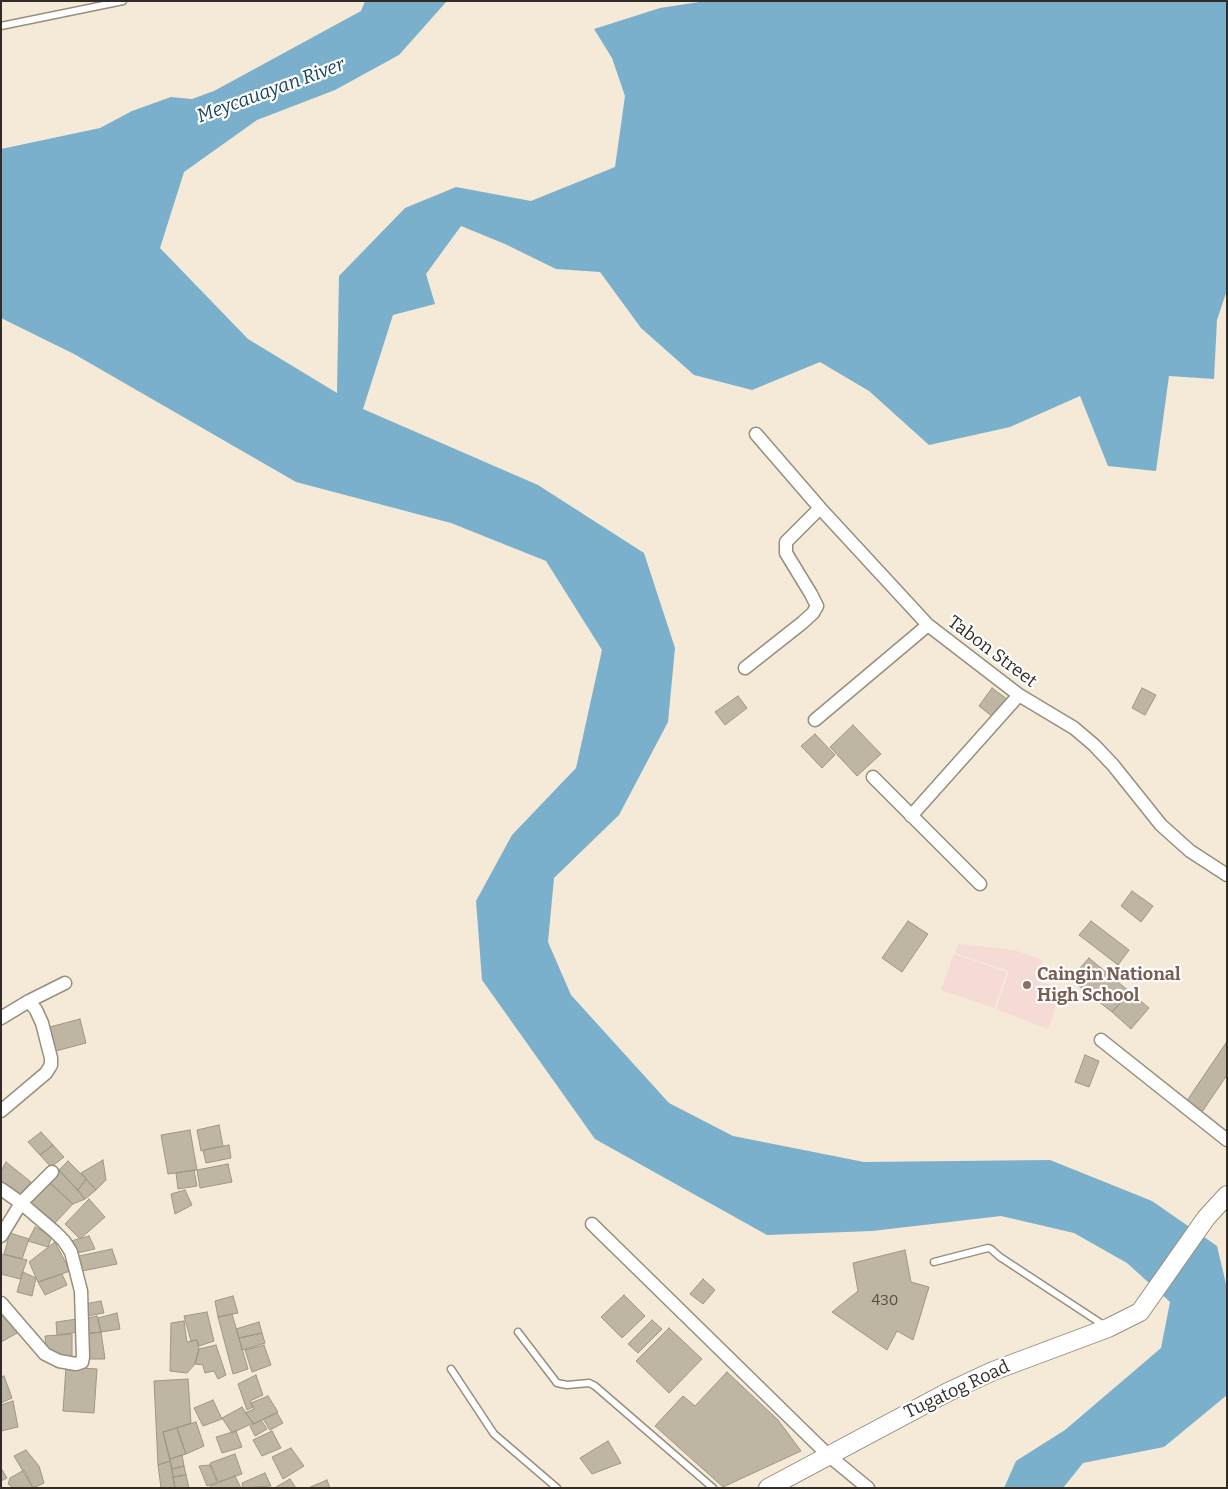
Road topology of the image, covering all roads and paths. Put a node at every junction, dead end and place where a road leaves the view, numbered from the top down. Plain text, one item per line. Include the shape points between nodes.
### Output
1 (122, 1) edge
2 (1, 26) edge
3 (756, 434) dead end
4 (820, 508) junction
5 (928, 625) junction
6 (745, 668) dead end
7 (1019, 696) junction
8 (815, 720) dead end
9 (873, 777) dead end
10 (911, 816) junction
11 (1227, 875) edge
12 (980, 884) dead end
13 (65, 983) dead end
14 (29, 1000) junction
15 (1, 1018) edge
16 (1101, 1040) dead end
17 (1, 1111) edge
18 (1227, 1140) edge
19 (52, 1172) dead end
20 (1, 1189) edge
21 (1227, 1195) edge
22 (21, 1203) junction
23 (592, 1224) dead end
24 (1, 1236) edge
25 (934, 1262) dead end
26 (1, 1303) edge
27 (1108, 1328) junction
28 (518, 1332) dead end
29 (451, 1369) dead end
30 (828, 1455) junction
31 (557, 1488) edge
32 (713, 1488) edge
33 (768, 1488) edge
34 (868, 1488) edge

1 - 2 lane
3 - 4 street, Tabon Street
4 - 5 street, Tabon Street
4 - 6 street via 786,542 786,553 817,606 802,623
5 - 7 street, Tabon Street
5 - 8 street
7 - 10 street
7 - 11 street, Tabon Street via 1074,728 1094,745 1160,825 1190,851
9 - 10 street
10 - 12 street
13 - 14 street
14 - 15 street
14 - 17 street via 42,1023 51,1065 46,1073
16 - 18 street
19 - 22 street
20 - 22 street
21 - 27 street, Tugatog Road via 1206,1218 1140,1312
22 - 24 street
22 - 26 street via 64,1241 71,1252 81,1291 82,1362 59,1362 45,1354
23 - 30 street
25 - 27 lane via 991,1249
27 - 30 street, Tugatog Road via 993,1371
28 - 32 lane via 557,1383 567,1386 589,1383 595,1386
29 - 31 lane via 494,1434
30 - 33 street, Tugatog Road
30 - 34 street

